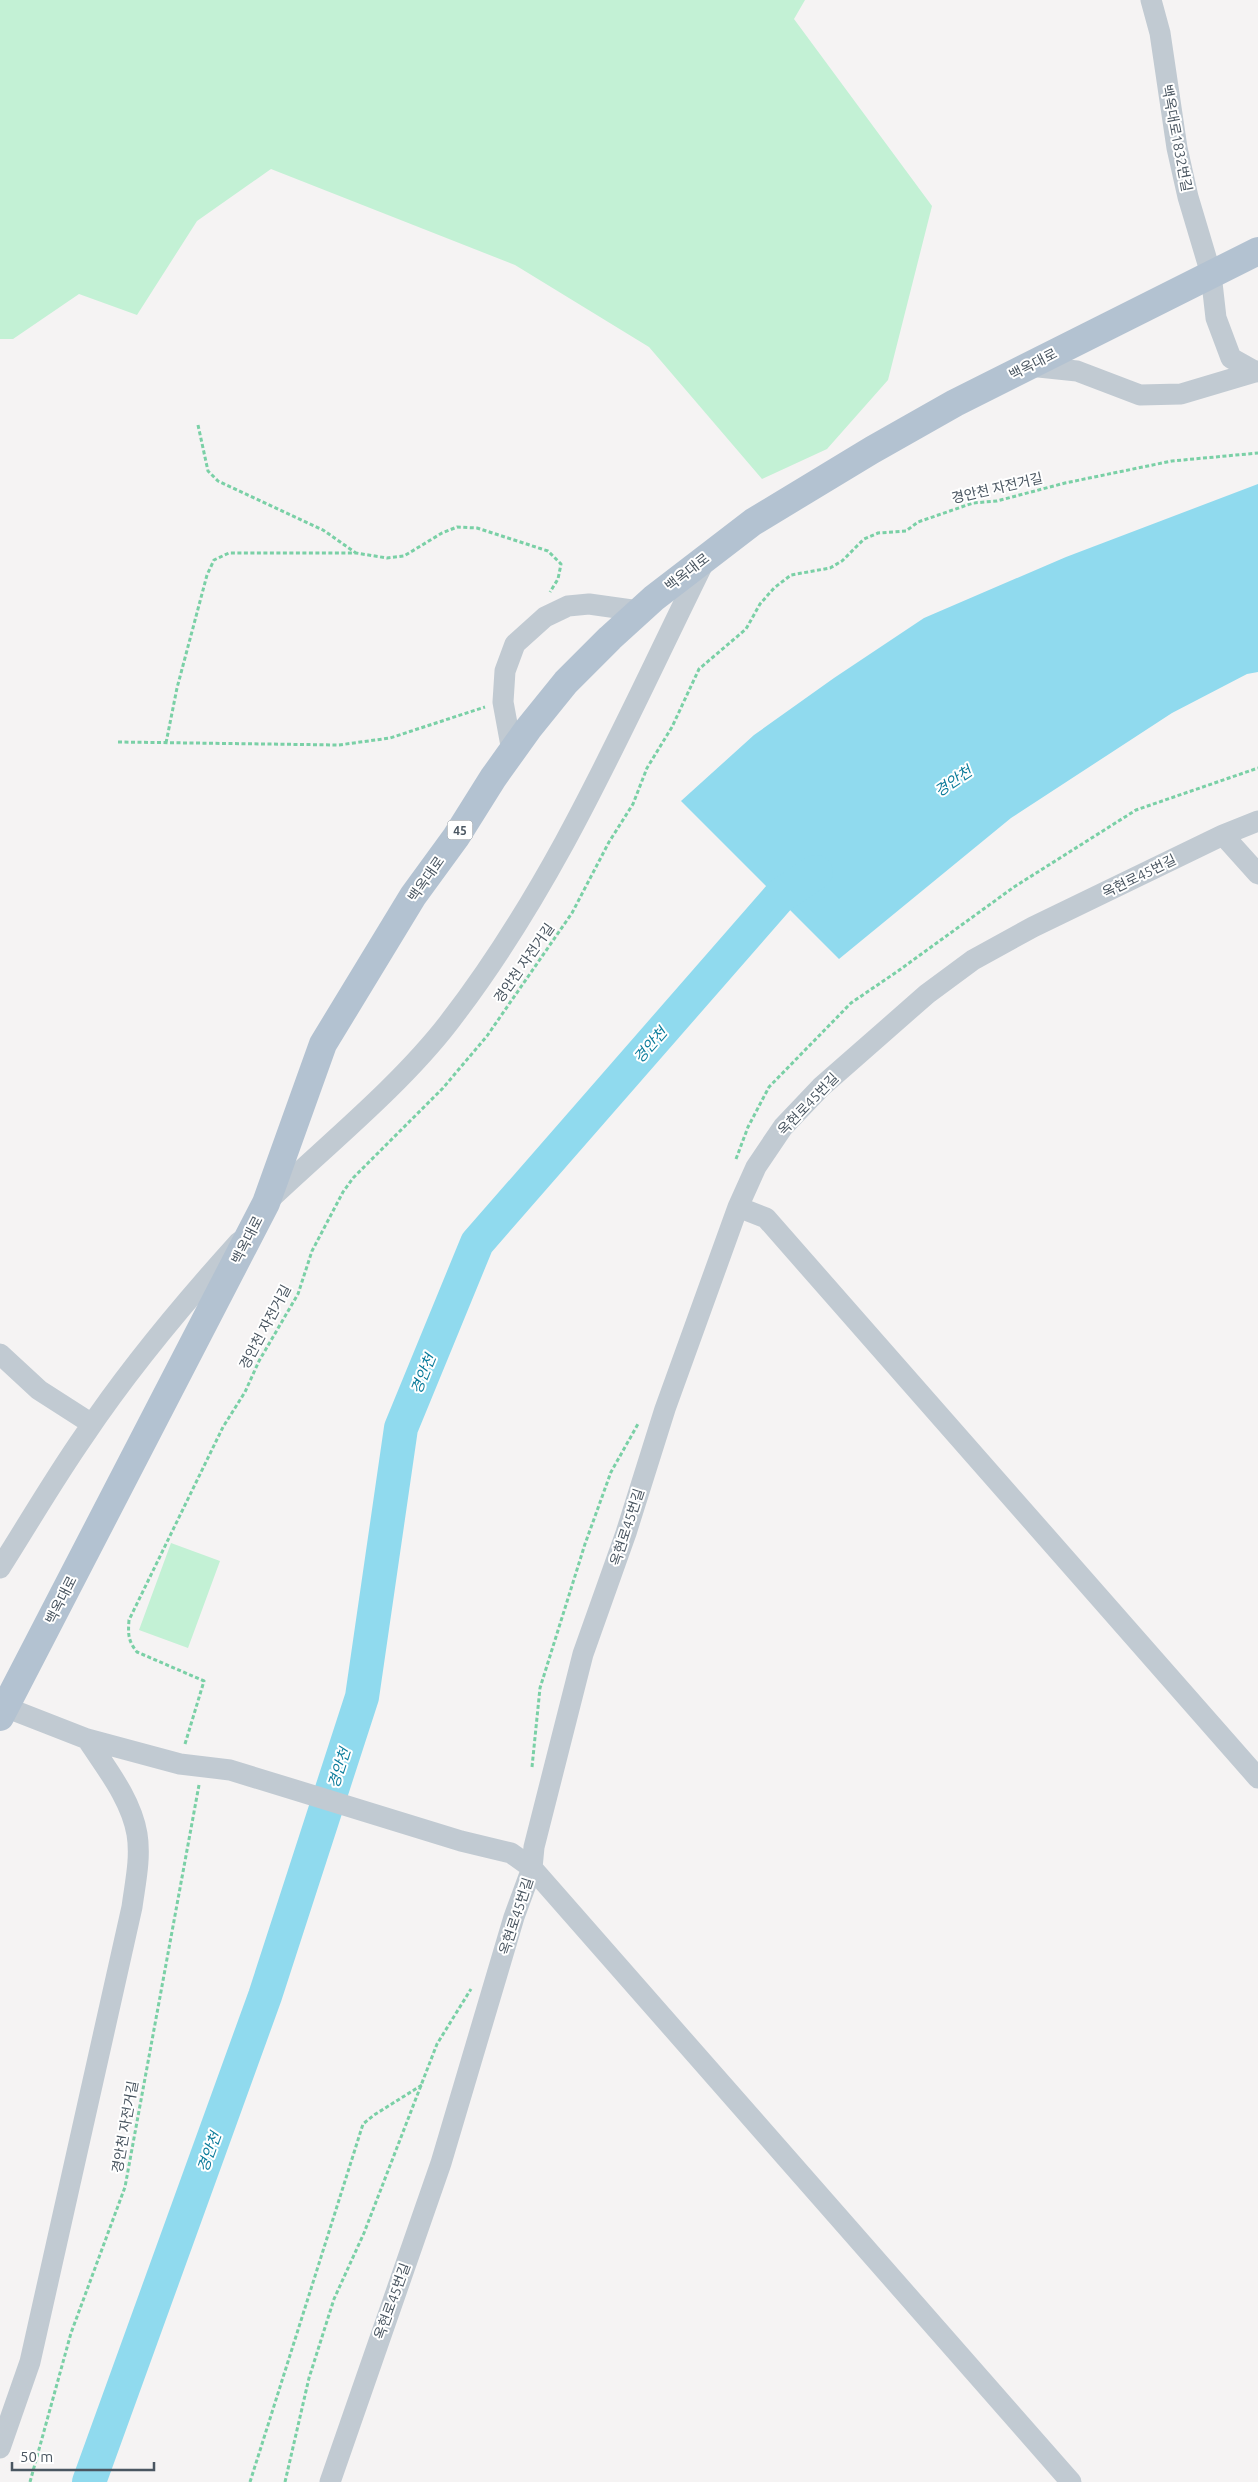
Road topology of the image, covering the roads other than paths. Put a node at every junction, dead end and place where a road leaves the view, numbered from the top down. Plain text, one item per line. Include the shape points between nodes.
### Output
1 (1151, 0) edge
2 (1258, 251) edge
3 (1212, 274) junction
4 (1029, 366) junction
5 (1257, 371) edge
6 (706, 557) junction
7 (640, 611) junction
8 (512, 751) junction
9 (1258, 821) edge
10 (1223, 835) junction
11 (1258, 874) edge
12 (738, 1207) junction
13 (260, 1214) junction
14 (0, 1354) edge
15 (92, 1424) junction
16 (0, 1568) edge
17 (3, 1712) edge
18 (87, 1738) junction
19 (1258, 1778) edge
20 (532, 1868) junction
21 (0, 2448) edge
22 (330, 2482) edge
23 (1071, 2482) edge

1 - 3 street, 백옥대로1832번길 via 1160,33 1177,148
2 - 3 main road, 백옥대로 / 45
3 - 4 main road, 백옥대로 / 45
3 - 5 street, 백옥대로1832번길 via 1216,318 1231,358
4 - 5 street via 1077,371 1140,395 1181,394
4 - 6 main road, 백옥대로 / 45 via 864,454 753,522
6 - 7 main road, 백옥대로 / 45
6 - 13 street via 568,837 537,894 482,976 450,1022 415,1062
7 - 8 main road, 백옥대로 / 45 via 566,682
7 - 8 street via 589,604 568,606 545,617 515,644 505,671 503,702
8 - 13 main road, 백옥대로 / 45 via 456,837 412,896 323,1044
9 - 10 street, 옥현로45번길
10 - 11 street
10 - 12 street, 옥현로45번길 via 1033,927 973,960 926,994 821,1087 783,1127 756,1167
12 - 19 street via 766,1218
12 - 20 street, 옥현로45번길 via 665,1409 583,1654 534,1847
13 - 15 street via 182,1304
13 - 17 main road, 백옥대로 / 45
14 - 15 street via 39,1390
15 - 16 street
17 - 18 street
18 - 20 street via 180,1764 230,1770 510,1853
18 - 21 street via 123,1796 137,1834 138,1862 132,1907 30,2362
20 - 22 street, 옥현로45번길 via 514,1917 441,2163
20 - 23 street

